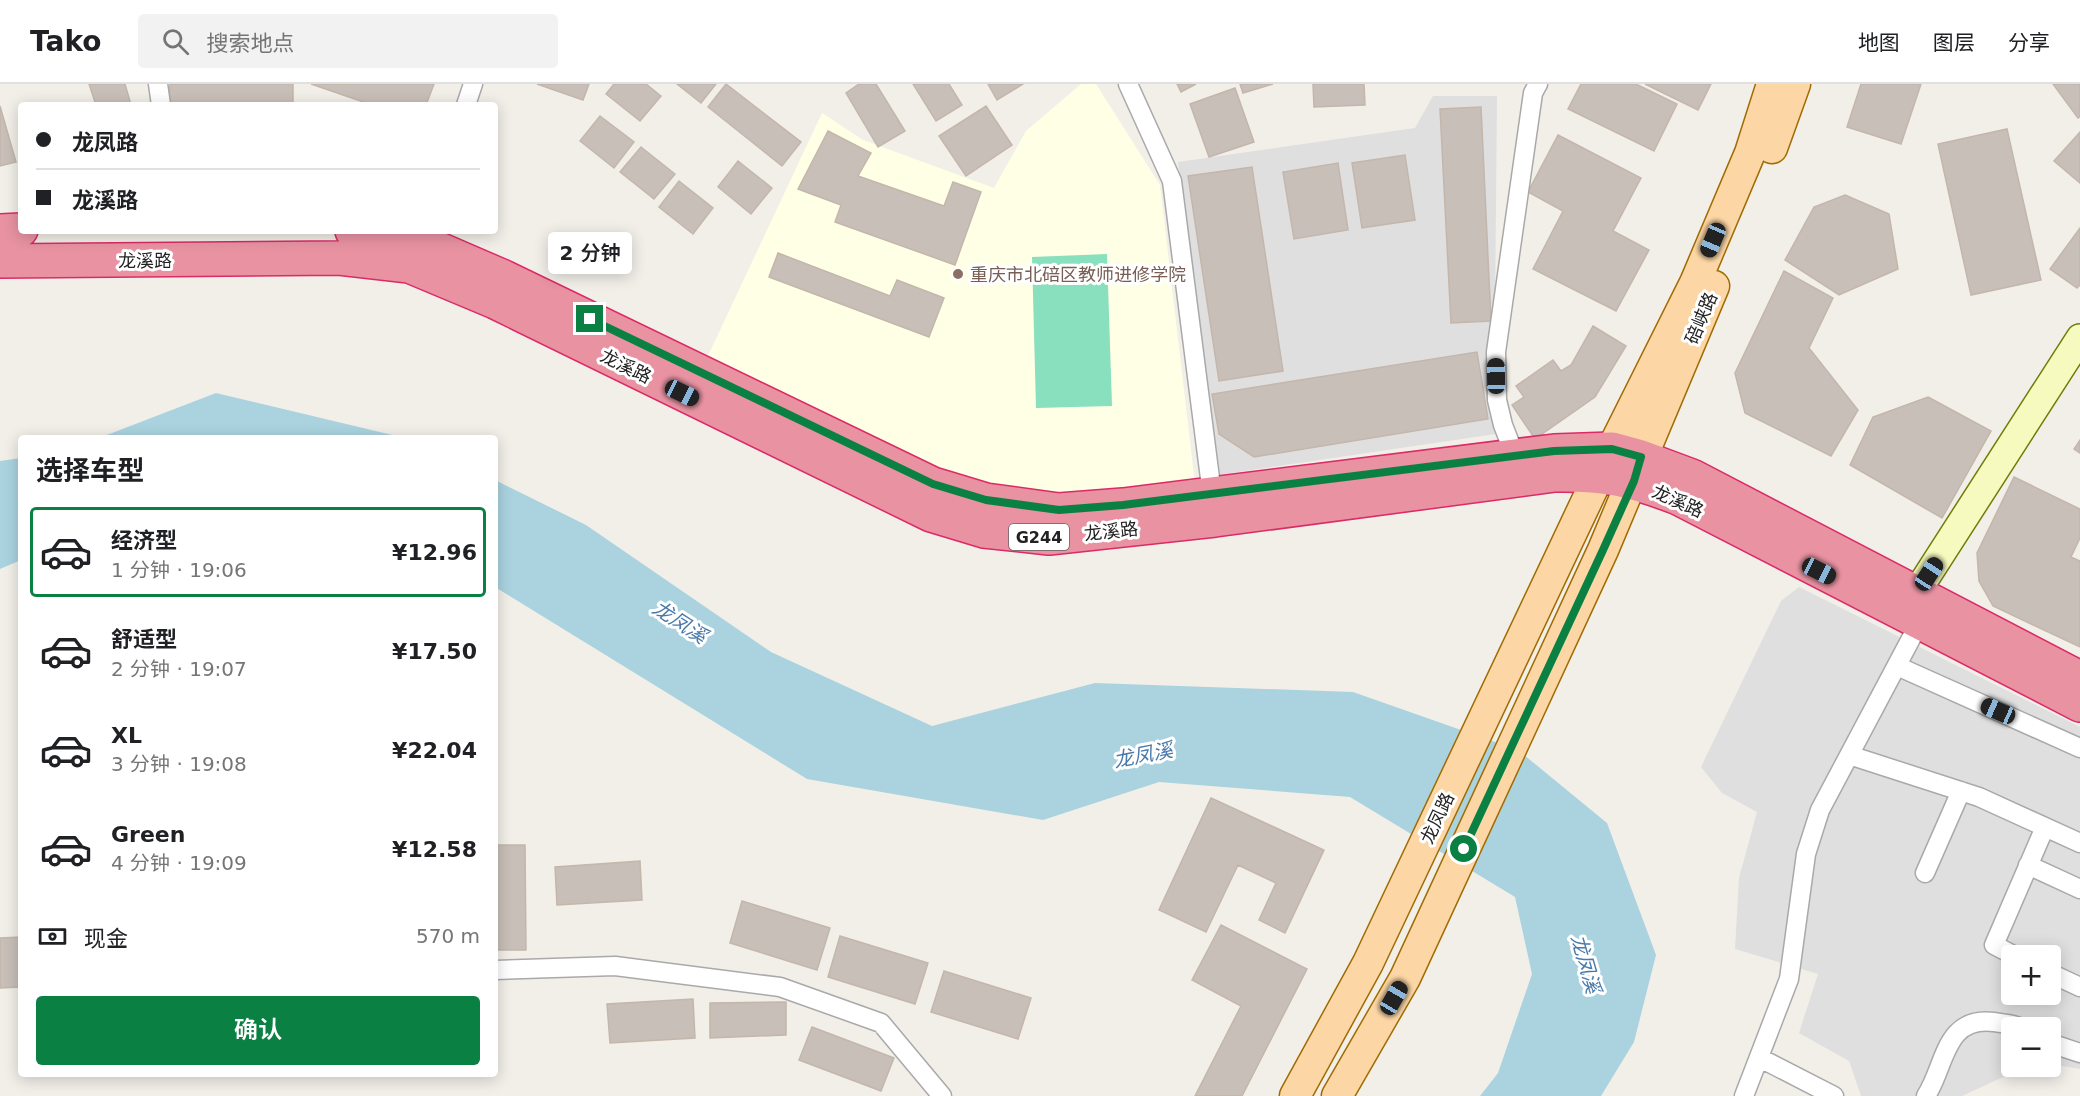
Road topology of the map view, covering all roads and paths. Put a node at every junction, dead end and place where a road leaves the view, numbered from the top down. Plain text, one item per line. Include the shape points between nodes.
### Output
1 (158, 84) edge
2 (473, 84) edge
3 (1128, 84) edge
4 (1772, 84) edge
5 (1795, 84) edge
6 (1530, 87) edge
7 (161, 102) edge
8 (467, 102) edge
9 (18, 230) edge
10 (0, 231) edge
11 (365, 234) edge
12 (417, 246) edge
13 (0, 261) edge
14 (2080, 338) edge
15 (1515, 456) junction
16 (1622, 465) junction
17 (1212, 494) junction
18 (1570, 536) joint
19 (1922, 606) junction
20 (1897, 666) junction
21 (2080, 678) edge
22 (2080, 705) edge
23 (2080, 747) edge
24 (1849, 755) junction
25 (1961, 791) junction
26 (2044, 827) junction
27 (2080, 843) edge
28 (2028, 865) junction
29 (1925, 873) dead end
30 (2080, 889) edge
31 (2001, 949) edge
32 (498, 970) edge
33 (2061, 978) edge
34 (2080, 987) edge
35 (2001, 1024) edge
36 (2061, 1047) edge
37 (2080, 1053) edge
38 (1761, 1058) junction
39 (942, 1096) edge
40 (1296, 1096) edge
41 (1337, 1096) edge
42 (1744, 1096) edge
43 (1834, 1096) edge
44 (1926, 1096) edge

1 - 7 street
2 - 8 street
3 - 17 street via 1172,181
4 - 16 main road, 碚峡路 via 1750,153
5 - 16 main road, 碚峡路 via 1768,161
6 - 15 street via 1496,352 1497,400
9 - 10 highway
11 - 12 highway, 龙溪路 / G244
12 - 13 highway, 龙溪路 / G244 via 339,258
12 - 16 highway, 龙溪路 / G244 via 495,302 931,515 984,531 1049,538 1215,520
12 - 17 highway, 龙溪路 / G244 via 504,278 933,484 986,500 1059,510
14 - 19 street
15 - 16 highway, 龙溪路 / G244 via 1554,451
15 - 17 highway, 龙溪路 / G244
16 - 18 main road, 碚峡路
16 - 19 highway, 龙溪路 / G244 via 1692,476
16 - 41 main road, 碚峡路 via 1603,550 1405,978
18 - 40 main road, 龙凤路 via 1368,963
19 - 20 street
19 - 21 highway, 龙溪路 / G244
19 - 22 highway, 龙溪路 / G244
20 - 23 street
20 - 24 street
24 - 25 street
24 - 38 street via 1820,810 1806,854 1789,980
25 - 26 street
25 - 29 street
26 - 27 street
26 - 28 street
28 - 30 street
28 - 31 street via 1994,945
32 - 39 street via 615,966 780,987 881,1023
33 - 34 street
35 - 44 street via 1983,1021 1958,1031
36 - 37 street
38 - 42 street
38 - 43 street

